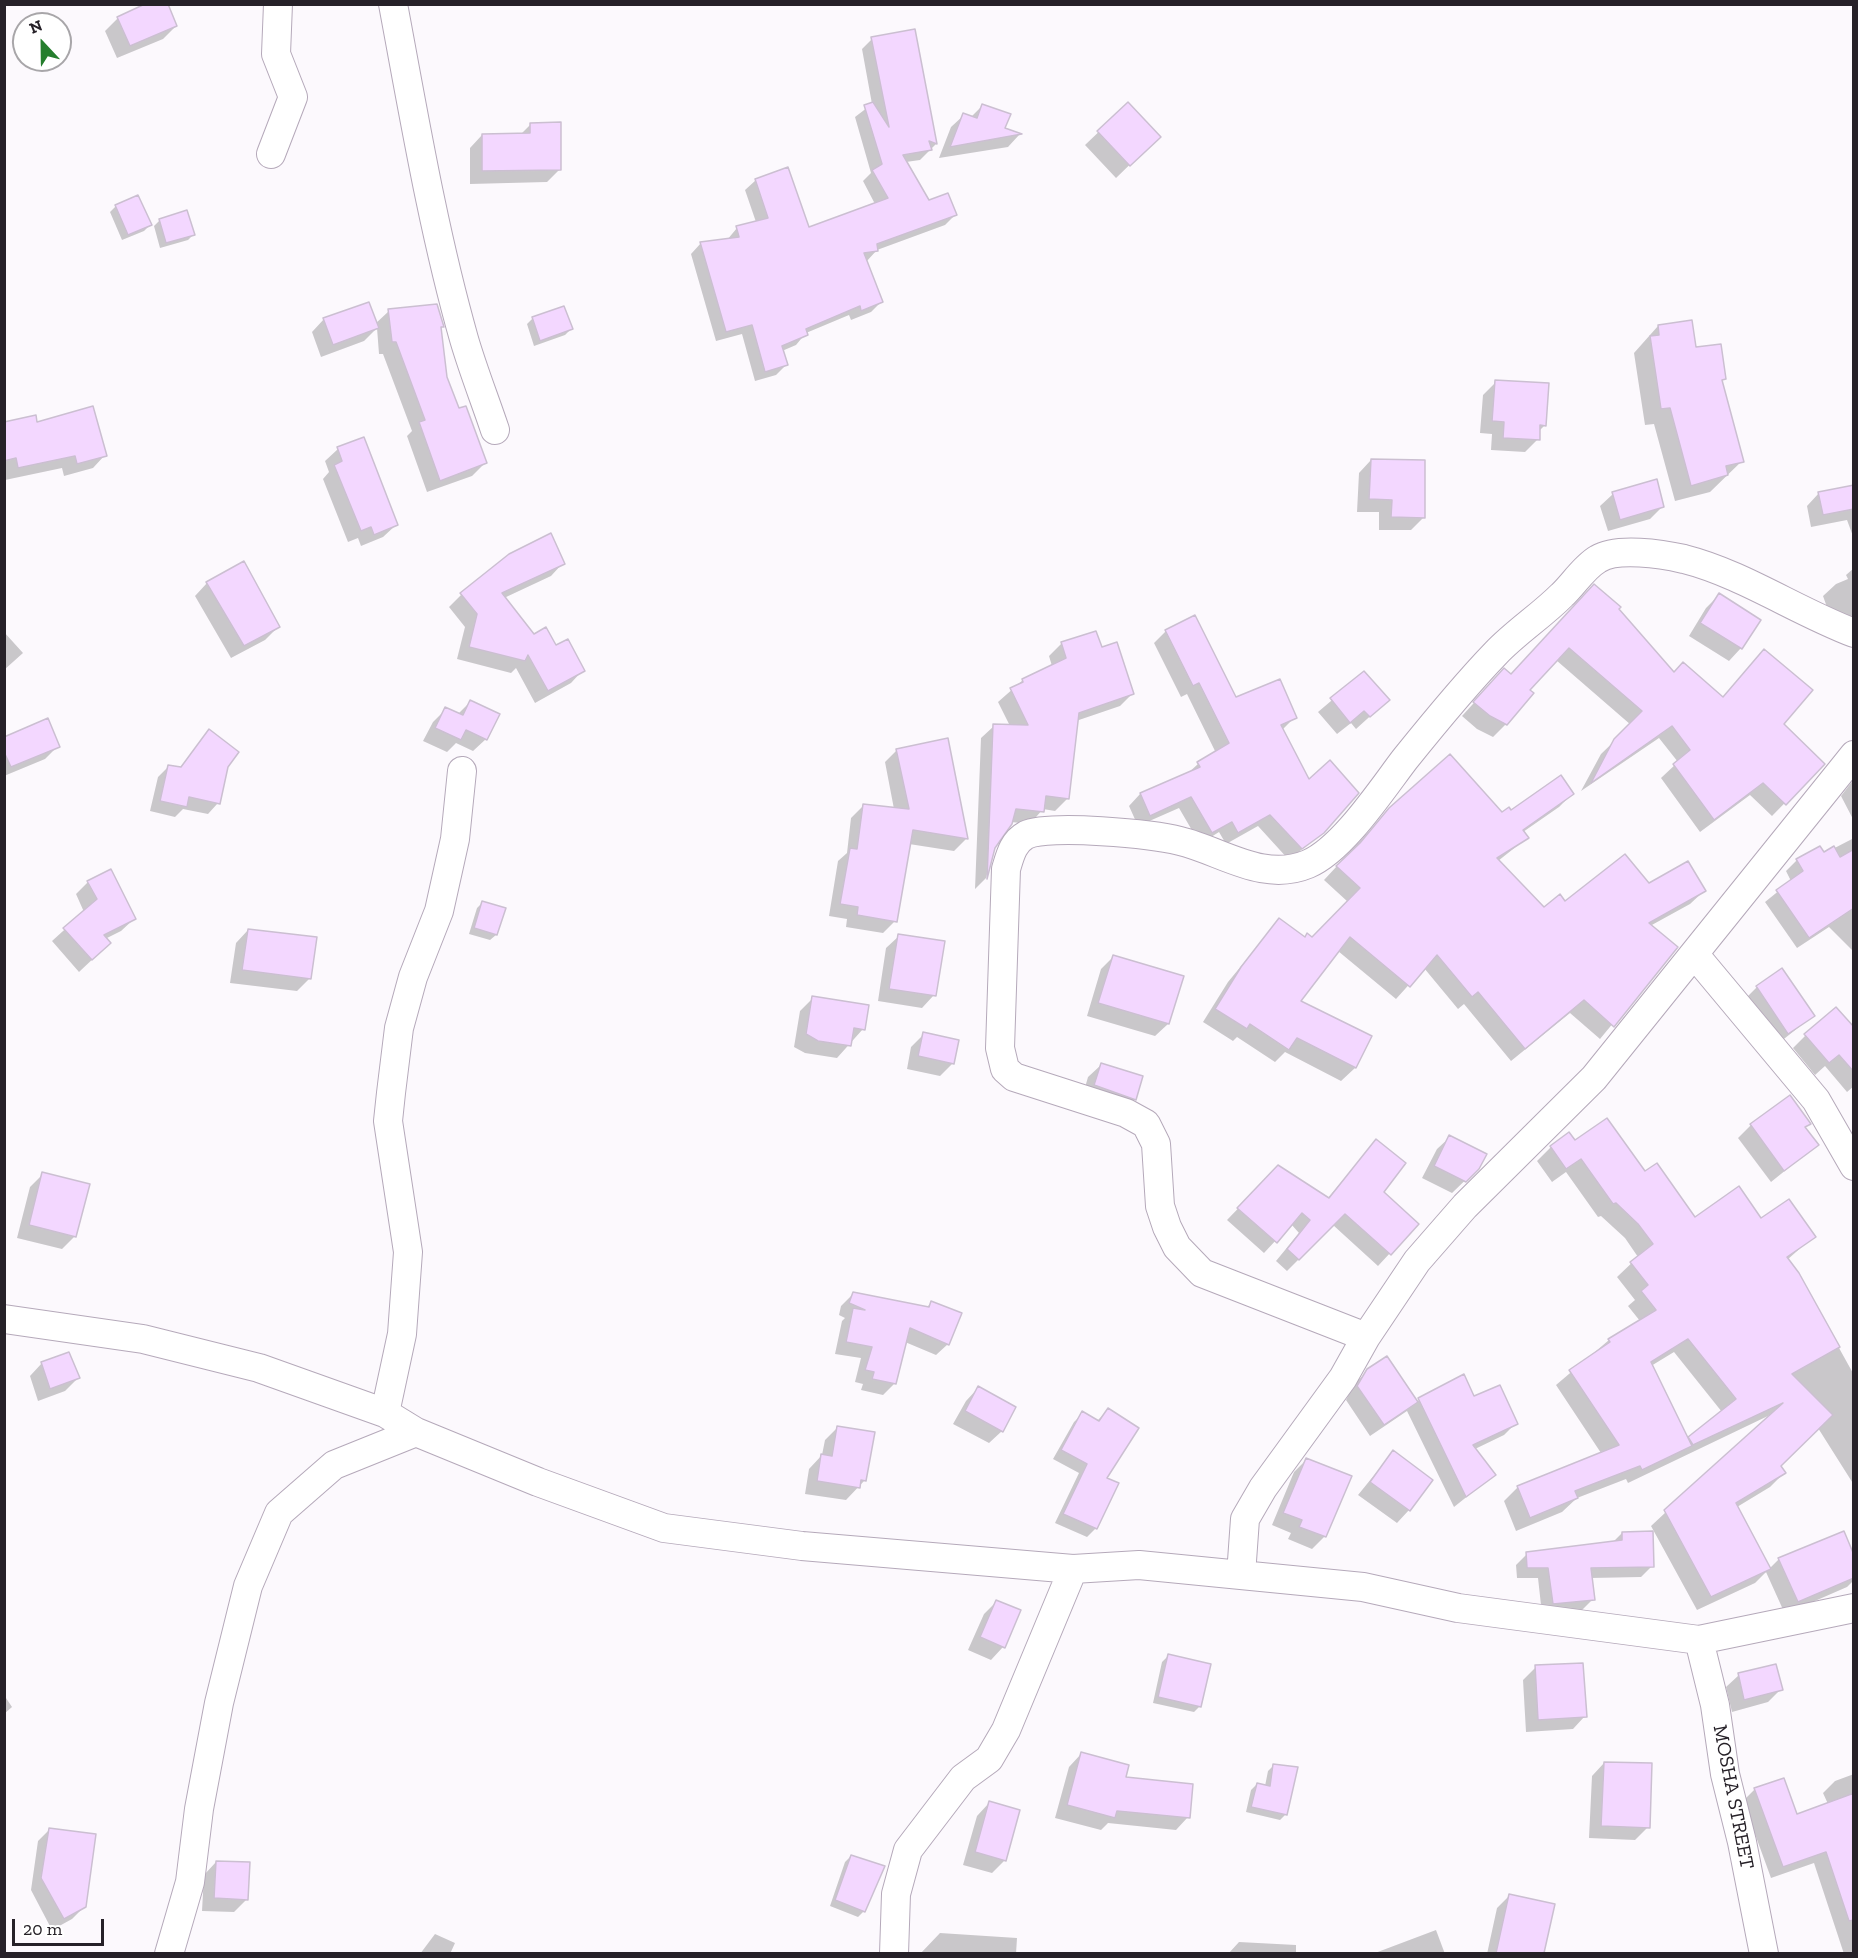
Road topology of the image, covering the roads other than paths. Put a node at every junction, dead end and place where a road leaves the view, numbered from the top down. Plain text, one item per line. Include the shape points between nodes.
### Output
1 (278, 4) edge
2 (393, 4) edge
3 (271, 154) dead end
4 (495, 430) dead end
5 (1854, 633) edge
6 (1854, 755) edge
7 (462, 771) dead end
8 (1695, 955) junction
9 (1854, 1166) edge
10 (4, 1319) edge
11 (1366, 1337) junction
12 (385, 1413) junction
13 (416, 1432) junction
14 (1073, 1569) junction
15 (1241, 1575) junction
16 (1854, 1608) edge
17 (1699, 1640) junction
18 (169, 1953) edge
19 (894, 1953) edge
20 (1764, 1953) edge

1 - 3 street via 276,54 293,97
2 - 4 street via 452,294
5 - 11 street via 1813,618 1727,574 1683,559 1627,552 1598,559 1497,652 1426,732 1340,840 1308,864 1275,870 1246,865 1178,840 1087,831 1036,831 1014,846 1006,869 1000,1048 1005,1069 1014,1077 1126,1113 1146,1124 1156,1144 1160,1206 1167,1227 1178,1248 1202,1273
6 - 8 street
7 - 12 street via 453,848 439,911 413,977 399,1028 392,1082 388,1121 408,1252 402,1334
8 - 9 street via 1816,1100
8 - 11 street via 1594,1078 1465,1206 1417,1262
10 - 12 street via 166,1344 259,1368
11 - 15 street via 1343,1378 1245,1519
12 - 13 street
13 - 14 street via 664,1528 802,1546
13 - 18 street via 334,1465 279,1513 245,1596 214,1727 190,1882
14 - 15 street via 1139,1565
14 - 19 street via 1006,1730 989,1759 963,1778 908,1850 897,1894
15 - 17 street via 1363,1587 1458,1608
16 - 17 street
17 - 20 street, MOSHA STREET

